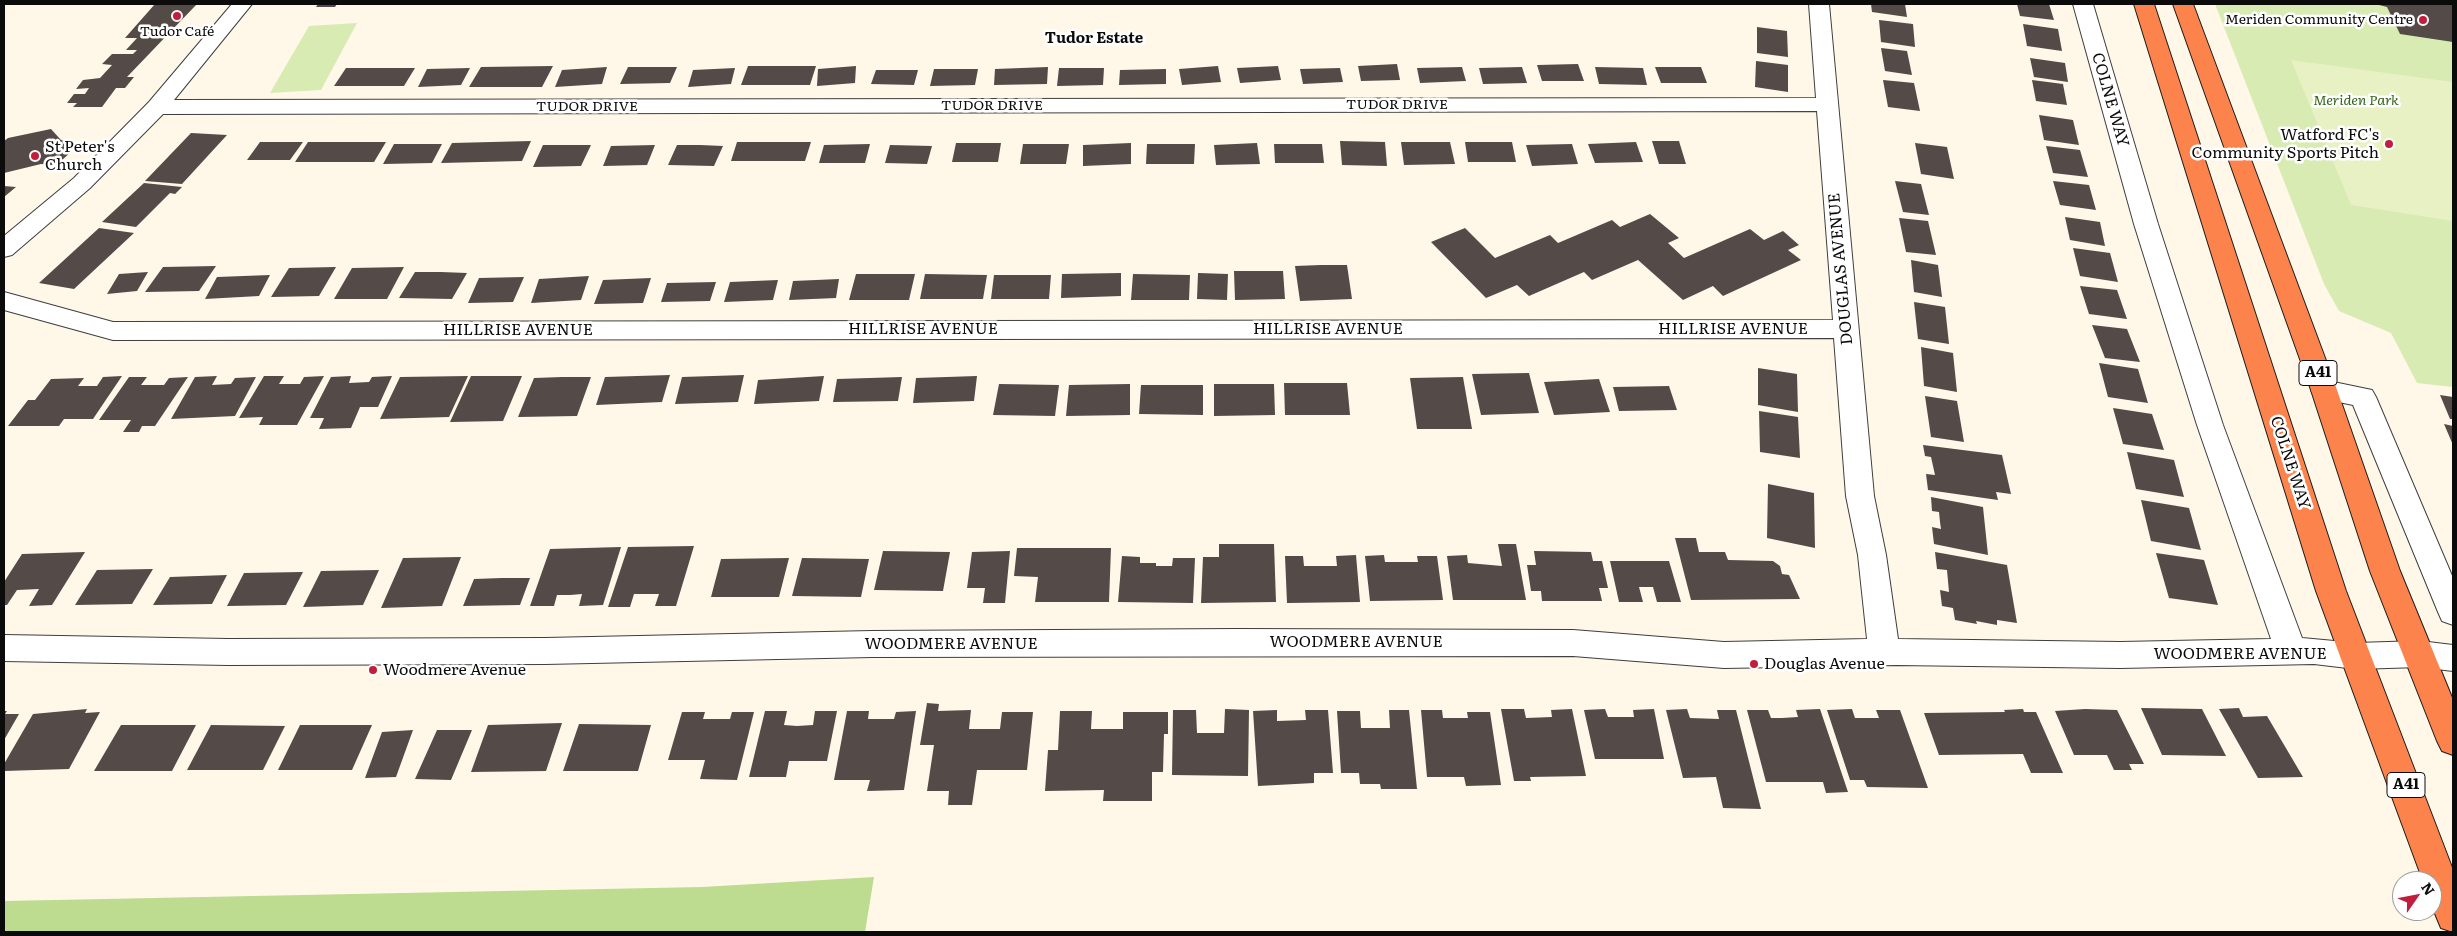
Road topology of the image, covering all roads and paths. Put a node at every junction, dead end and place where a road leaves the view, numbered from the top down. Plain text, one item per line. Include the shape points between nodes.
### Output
1 (242, 4) edge
2 (1819, 4) edge
3 (2083, 4) edge
4 (2144, 4) edge
5 (2183, 4) edge
6 (1826, 104) junction
7 (157, 107) junction
8 (4, 248) edge
9 (4, 301) edge
10 (1846, 329) junction
11 (2324, 390) junction
12 (2453, 612) edge
13 (4, 648) edge
14 (1891, 652) junction
15 (2291, 652) junction
16 (2420, 654) junction
17 (2356, 656) junction
18 (2453, 658) edge
19 (2453, 742) edge
20 (2453, 916) edge

1 - 7 street
2 - 6 street, DOUGLAS AVENUE
3 - 15 street, COLNE WAY via 2146,224 2210,425
4 - 17 highway, COLNE WAY / A41 via 2331,591
5 - 11 highway, A41
6 - 7 street, TUDOR DRIVE
6 - 10 street, DOUGLAS AVENUE
7 - 8 street via 82,183
9 - 10 street, HILLRISE AVENUE via 113,330
10 - 14 street, DOUGLAS AVENUE via 1860,496
11 - 12 street via 2363,397
11 - 16 highway, A41 via 2385,571
13 - 14 street, WOODMERE AVENUE via 228,652 526,651 1237,642 1573,643 1724,655
14 - 15 street, WOODMERE AVENUE via 1924,667 1981,671 2097,670 2108,666 2120,655
15 - 17 street, WOODMERE AVENUE
16 - 17 street, WOODMERE AVENUE
16 - 18 street, WOODMERE AVENUE
16 - 19 highway, A41
17 - 20 highway, COLNE WAY / A41

